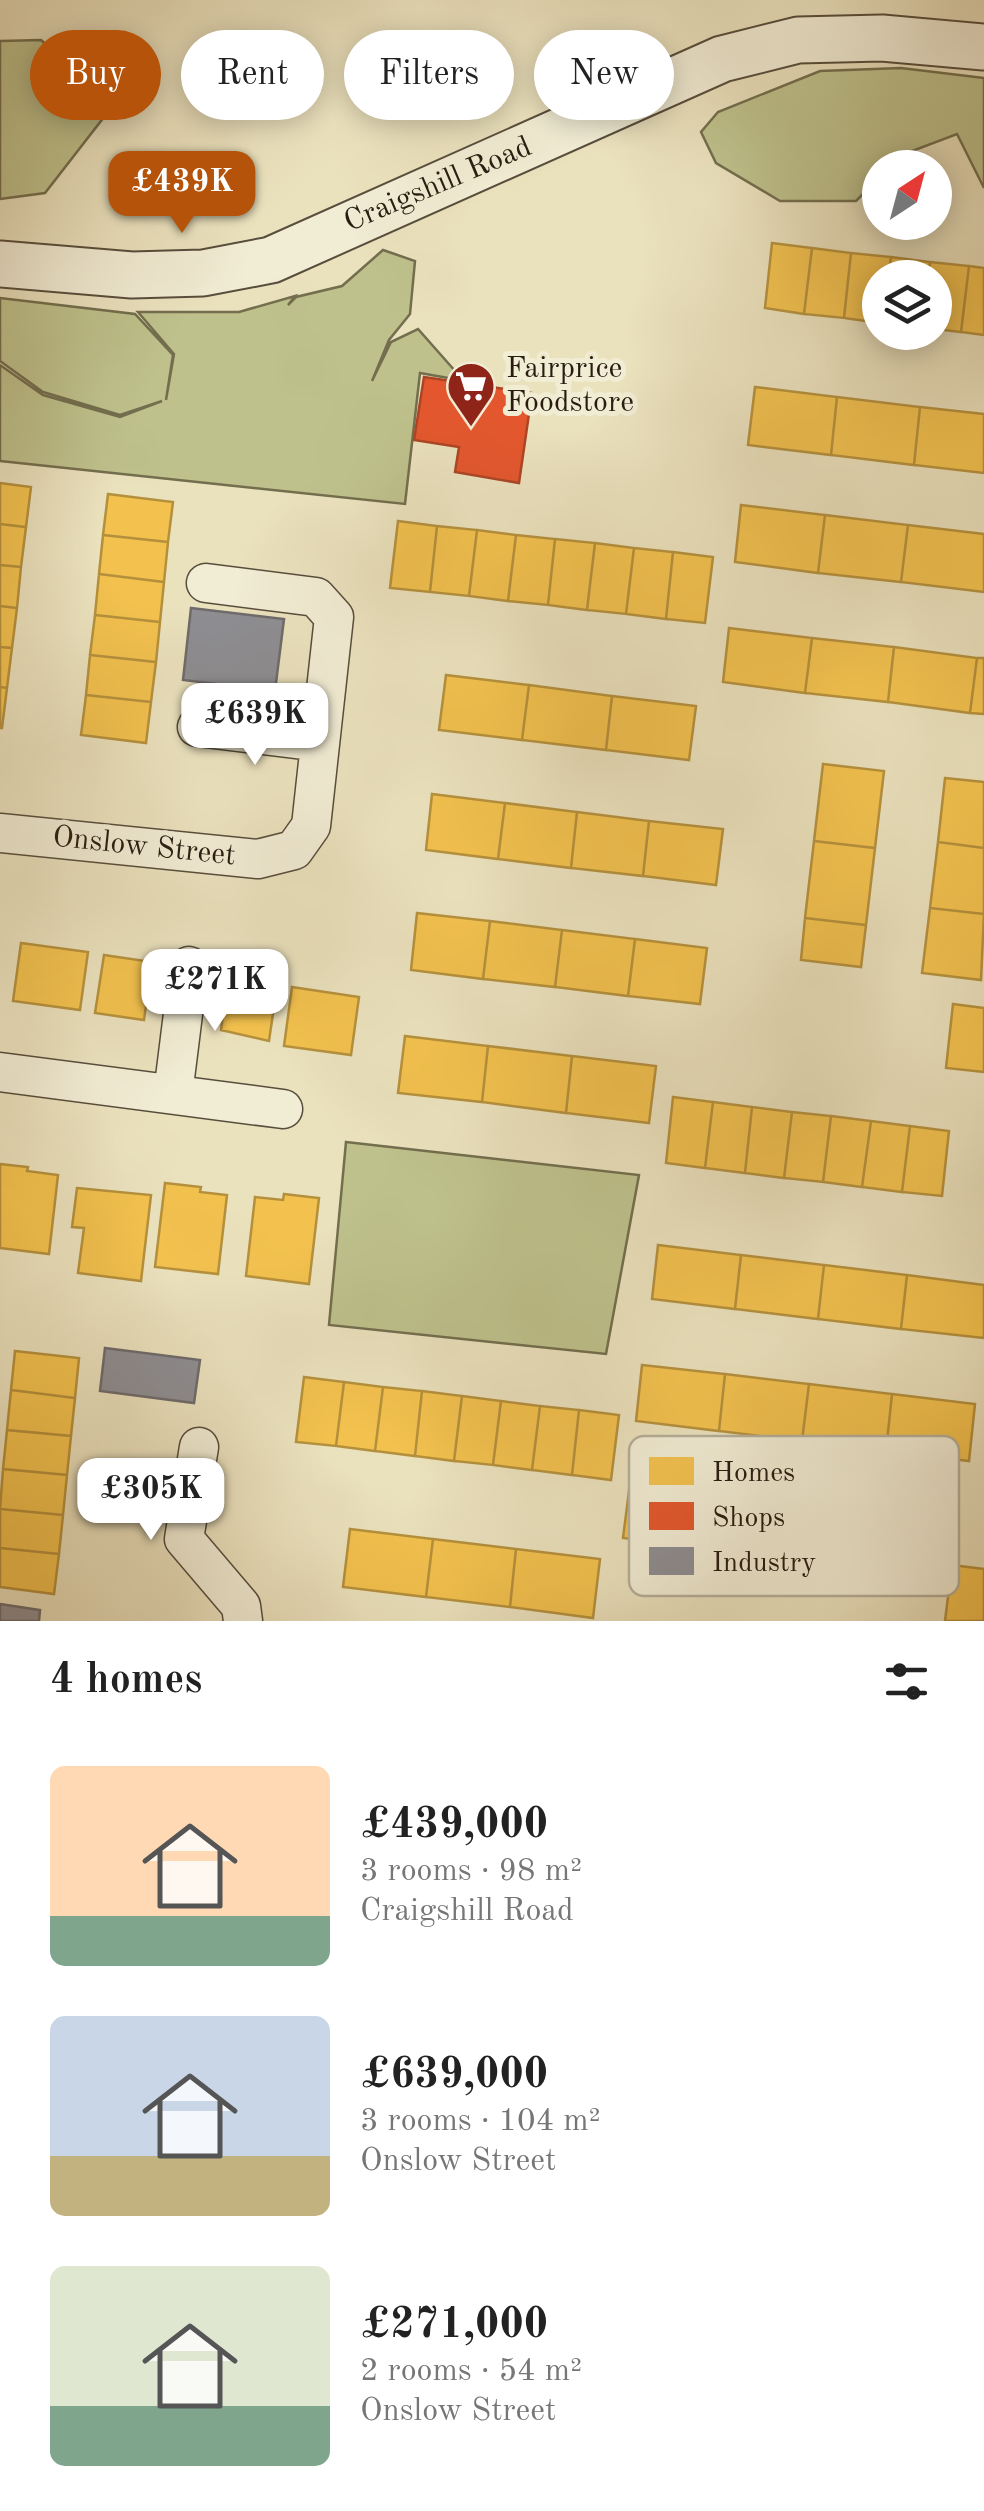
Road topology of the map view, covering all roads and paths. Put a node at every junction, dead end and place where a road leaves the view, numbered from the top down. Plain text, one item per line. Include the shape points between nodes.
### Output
1 (984, 47) edge
2 (0, 264) edge
3 (206, 583) dead end
4 (197, 727) dead end
5 (320, 742) junction
6 (0, 833) edge
7 (189, 966) dead end
8 (0, 1072) edge
9 (173, 1094) junction
10 (283, 1109) dead end
11 (199, 1447) dead end
12 (243, 1621) edge

1 - 2 street, Craigshill Road via 882,38 798,40 722,58 271,260 204,273 132,275
3 - 5 street, Onslow Street via 316,598 334,618
4 - 5 street
5 - 6 street, Onslow Street via 311,826 294,850 258,859
7 - 9 street
8 - 9 street
9 - 10 street
11 - 12 street via 184,1539 240,1606

